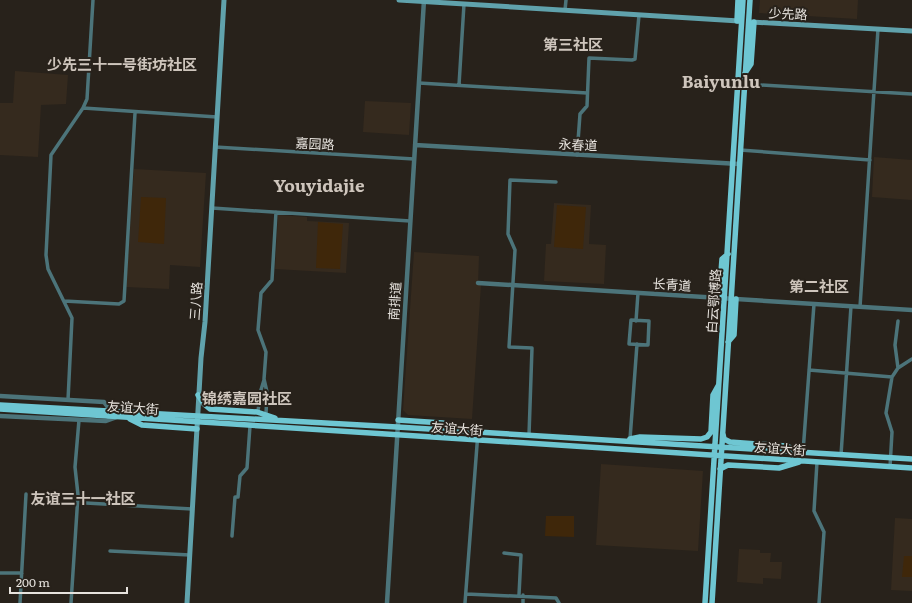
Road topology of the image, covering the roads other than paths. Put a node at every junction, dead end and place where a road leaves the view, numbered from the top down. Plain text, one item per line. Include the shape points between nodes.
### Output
1 (93, 0) edge
2 (224, 0) edge
3 (399, 0) edge
4 (566, 0) edge
5 (738, 0) edge
6 (743, 0) edge
7 (750, 0) edge
8 (424, 1) edge
9 (464, 4) junction
10 (565, 10) junction
11 (638, 15) junction
12 (739, 21) junction
13 (751, 22) junction
14 (878, 29) junction
15 (912, 31) edge
16 (419, 83) junction
17 (744, 84) junction
18 (459, 85) junction
19 (874, 92) junction
20 (587, 93) junction
21 (912, 94) edge
22 (83, 108) junction
23 (135, 113) junction
24 (217, 117) junction
25 (415, 145) junction
26 (215, 147) junction
27 (740, 150) junction
28 (577, 155) junction
29 (414, 159) junction
30 (870, 160) junction
31 (736, 164) junction
32 (556, 182) dead end
33 (212, 208) junction
34 (276, 212) junction
35 (410, 221) junction
36 (478, 282) dead end
37 (513, 285) junction
38 (638, 293) junction
39 (728, 298) junction
40 (64, 301) junction
41 (814, 304) junction
42 (850, 306) junction
43 (860, 307) junction
44 (912, 310) edge
45 (636, 321) junction
46 (898, 321) dead end
47 (637, 344) junction
48 (912, 359) edge
49 (898, 368) junction
50 (809, 370) junction
51 (846, 373) junction
52 (892, 377) junction
53 (264, 379) junction
54 (719, 385) junction
55 (198, 395) junction
56 (0, 396) edge
57 (68, 400) junction
58 (0, 405) edge
59 (22, 408) junction
60 (0, 409) edge
61 (110, 410) junction
62 (258, 412) junction
63 (266, 414) junction
64 (197, 415) junction
65 (0, 416) edge
66 (117, 417) junction
67 (79, 420) junction
68 (281, 420) junction
69 (398, 420) junction
70 (197, 425) junction
71 (250, 426) junction
72 (397, 427) junction
73 (462, 431) junction
74 (478, 432) junction
75 (722, 433) junction
76 (397, 435) junction
77 (529, 435) junction
78 (477, 440) junction
79 (627, 440) junction
80 (715, 447) junction
81 (722, 447) junction
82 (803, 452) junction
83 (841, 454) junction
84 (714, 455) junction
85 (721, 455) junction
86 (890, 458) junction
87 (912, 459) edge
88 (802, 461) junction
89 (816, 462) junction
90 (890, 467) junction
91 (912, 468) edge
92 (720, 469) junction
93 (26, 494) dead end
94 (86, 503) dead end
95 (192, 509) junction
96 (232, 536) dead end
97 (110, 551) dead end
98 (504, 553) dead end
99 (190, 555) junction
100 (0, 572) edge
101 (22, 573) junction
102 (466, 594) junction
103 (519, 595) junction
104 (523, 595) junction
105 (20, 603) edge
106 (71, 603) edge
107 (187, 603) edge
108 (387, 603) edge
109 (465, 603) edge
110 (523, 603) edge
111 (559, 603) edge
112 (705, 603) edge
113 (712, 603) edge
114 (820, 603) edge

1 - 22 street via 87,100
2 - 24 main road, 三八路
3 - 8 main road, 少先路
4 - 10 street
5 - 12 main road
6 - 12 main road, 白云鄂博路
7 - 13 main road
8 - 9 main road, 少先路
8 - 16 street, 南排道
9 - 10 main road, 少先路
9 - 18 street
10 - 11 main road, 少先路
11 - 12 main road, 少先路
11 - 20 street via 635,59 589,58
12 - 13 main road, 少先路
12 - 31 main road, 白云鄂博路
13 - 14 main road, 少先路
13 - 17 main road, 白云鄂博路 via 751,64 745,73
14 - 15 main road, 少先路
14 - 19 street
16 - 18 street
16 - 25 street, 南排道
17 - 19 street
17 - 27 main road, 白云鄂博路
18 - 20 street
19 - 21 street
19 - 30 street
20 - 28 street via 586,108 580,117
22 - 23 street
22 - 40 street via 54,149 51,159 46,259 48,269
23 - 24 street
23 - 40 street via 124,301 119,304
24 - 26 main road, 三八路
25 - 28 street, 永春道
25 - 29 street, 南排道
26 - 29 street, 嘉园路
26 - 33 main road, 三八路
27 - 30 street
27 - 31 main road, 白云鄂博路
28 - 31 street, 永春道
29 - 35 street, 南排道
30 - 43 street
31 - 39 main road, 白云鄂博路
31 - 39 main road, 白云鄂博路 via 728,254 722,259
32 - 37 street via 510,180 508,234 515,250
33 - 34 street
33 - 55 main road, 三八路
34 - 35 street
34 - 53 street via 272,280 261,293 258,333 266,352
35 - 69 street, 南排道
36 - 37 street, 长青道
37 - 38 street, 长青道
37 - 77 street via 509,347 532,348
38 - 39 street, 长青道
38 - 45 street
39 - 41 street, 长青道
39 - 54 main road, 白云鄂博路
39 - 75 main road, 白云鄂博路 via 734,335 728,343
40 - 57 street via 72,319
41 - 42 street, 长青道
41 - 50 street
42 - 43 street, 长青道
42 - 51 street
43 - 44 street, 长青道
45 - 47 street via 631,320 629,344
45 - 47 street via 649,321 648,345
46 - 49 street via 895,345
47 - 79 street
48 - 49 street
49 - 52 street
50 - 51 street
50 - 82 street
51 - 52 street
51 - 83 street
52 - 86 street via 886,413 892,432
53 - 62 street
53 - 63 street via 267,392
54 - 79 main road via 713,394 711,432 706,438 640,437
54 - 80 main road, 白云鄂博路
55 - 62 main road via 210,409
55 - 64 main road, 三八路
56 - 57 street
57 - 61 street via 104,402
58 - 59 main road, 友谊大街
59 - 60 main road, 友谊大街
59 - 61 main road, 友谊大街
59 - 66 main road, 友谊大街
61 - 64 main road, 友谊大街
62 - 63 main road
63 - 68 main road
64 - 68 main road, 友谊大街
64 - 70 main road, 三八路
65 - 67 street
66 - 67 street via 106,422
66 - 70 main road, 友谊大街
67 - 106 street via 76,467 78,495
68 - 72 main road, 友谊大街
69 - 72 street, 南排道
69 - 73 main road via 443,423
70 - 71 main road, 友谊大街
70 - 95 main road, 三八路
71 - 76 main road, 友谊大街
71 - 96 street via 246,468 240,476 238,497 234,497
72 - 73 main road, 友谊大街
72 - 76 street, 南排道
73 - 74 main road, 友谊大街
74 - 77 main road, 友谊大街
74 - 78 street
75 - 81 main road, 白云鄂博路
75 - 82 main road via 724,439 730,442 786,446
76 - 78 main road, 友谊大街
76 - 108 street, 南排道
77 - 79 main road, 友谊大街
78 - 84 main road, 友谊大街
78 - 102 street
79 - 80 main road, 友谊大街
80 - 81 main road, 友谊大街
80 - 84 main road, 白云鄂博路
81 - 82 main road, 友谊大街
81 - 85 main road, 白云鄂博路
82 - 83 main road, 友谊大街
83 - 86 main road, 友谊大街
84 - 85 main road, 友谊大街
84 - 112 main road, 白云鄂博路
85 - 88 main road, 友谊大街
85 - 92 main road, 白云鄂博路
86 - 87 main road, 友谊大街
86 - 90 street
88 - 89 main road, 友谊大街
88 - 92 main road via 779,468 728,465
89 - 90 main road, 友谊大街
89 - 114 street via 814,511 824,532
90 - 91 main road, 友谊大街
92 - 113 main road, 白云鄂博路
93 - 101 street
94 - 95 street
95 - 99 main road, 三八路
97 - 99 street
98 - 103 street via 521,555
99 - 107 main road, 三八路
100 - 101 street
101 - 105 street
102 - 103 street
102 - 109 street
103 - 104 street
104 - 110 street
104 - 111 street via 556,598

